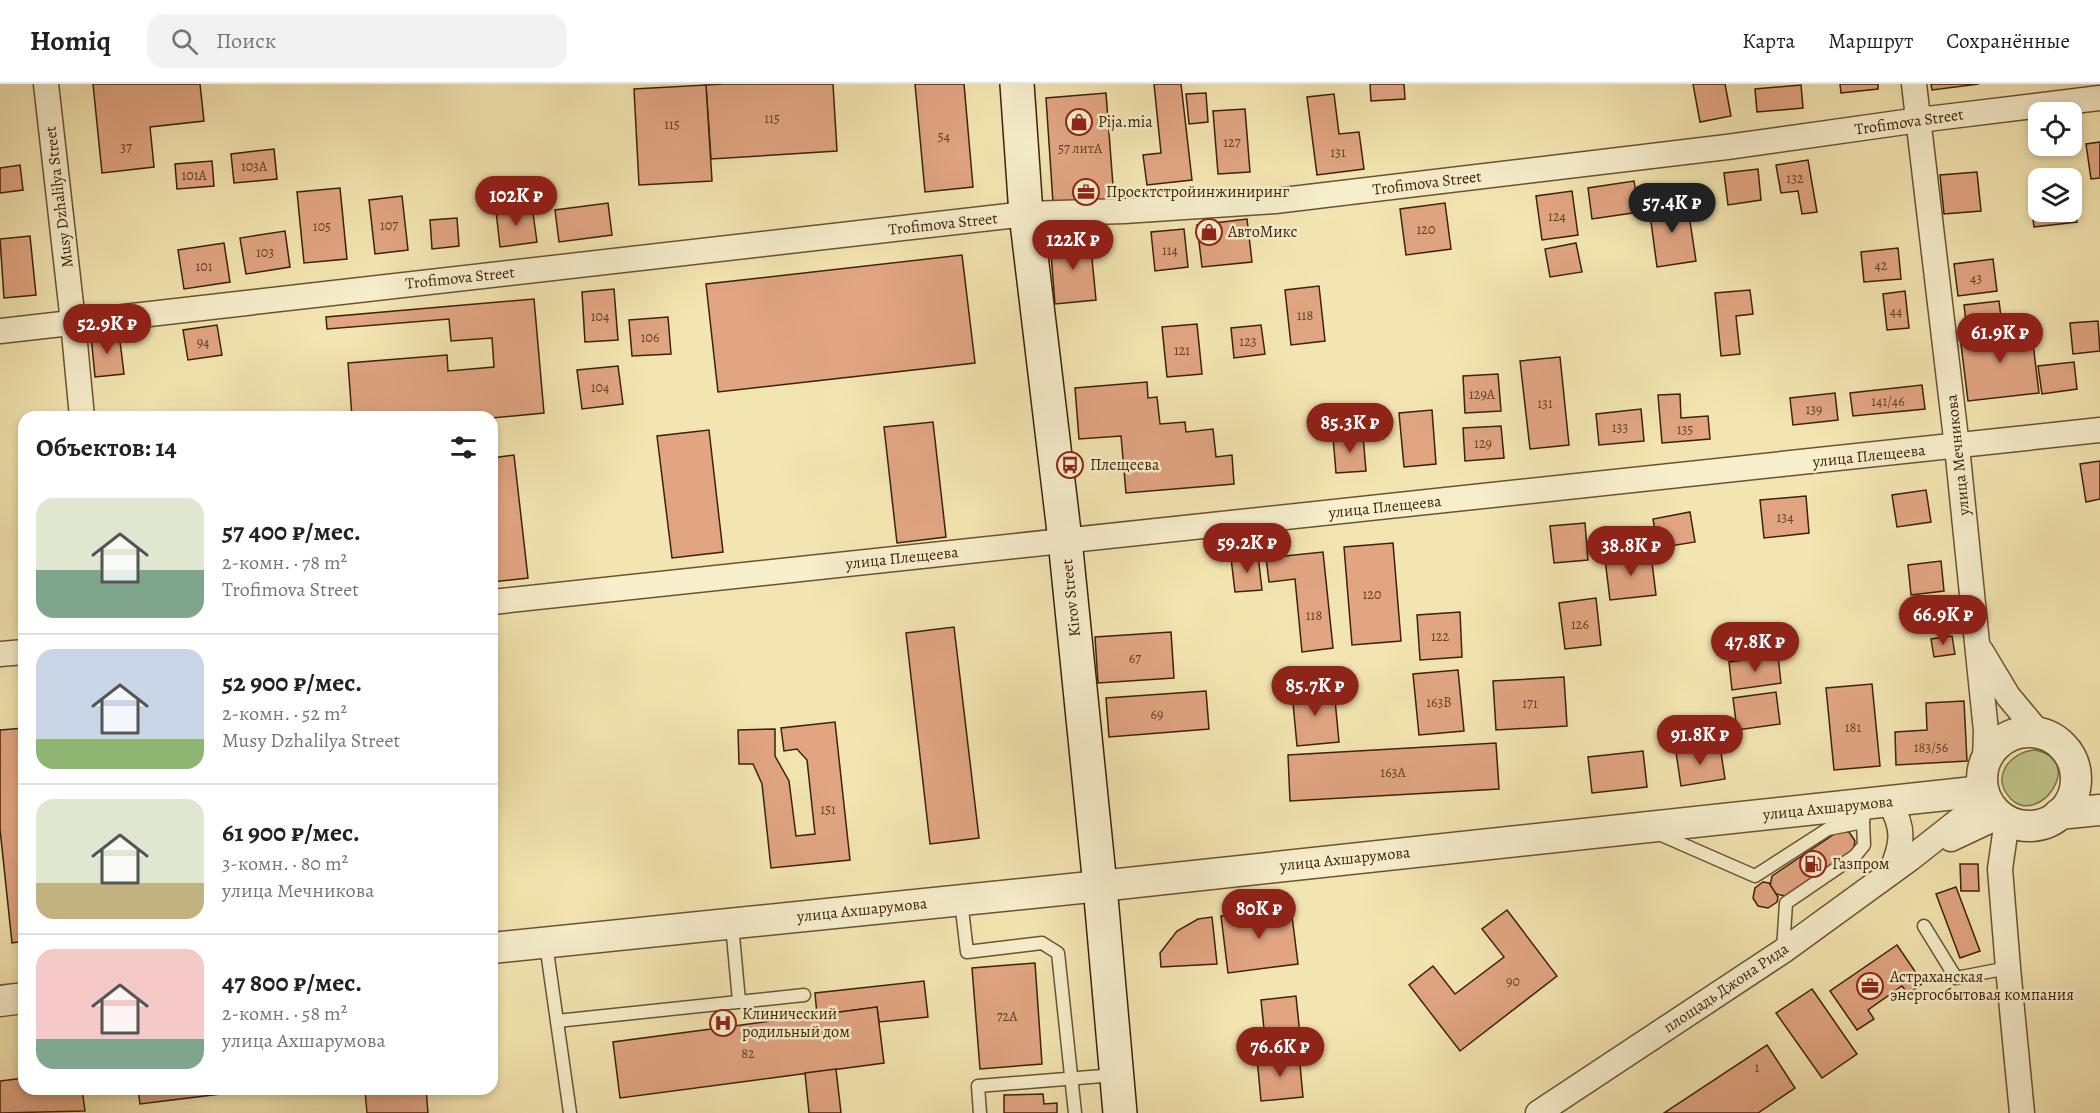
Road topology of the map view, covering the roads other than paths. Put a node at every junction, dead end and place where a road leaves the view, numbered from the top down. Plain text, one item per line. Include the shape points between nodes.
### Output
1 (46, 84) edge
2 (1017, 84) edge
3 (1914, 84) edge
4 (2100, 98) edge
5 (1919, 120) junction
6 (1026, 214) junction
7 (74, 322) junction
8 (0, 330) edge
9 (81, 411) edge
10 (2100, 430) edge
11 (1957, 447) junction
12 (1065, 540) junction
13 (498, 601) edge
14 (1978, 647) junction
15 (18, 652) edge
16 (0, 654) edge
17 (2049, 738) junction
18 (1985, 760) junction
19 (2100, 766) edge
20 (1994, 807) junction
21 (1872, 810) junction
22 (2100, 810) edge
23 (2059, 814) junction
24 (1641, 826) junction
25 (1901, 864) junction
26 (1100, 886) junction
27 (960, 900) junction
28 (732, 923) junction
29 (1924, 926) dead end
30 (546, 942) junction
31 (498, 947) edge
32 (1783, 951) junction
33 (2008, 968) junction
34 (804, 995) dead end
35 (18, 999) edge
36 (0, 1001) edge
37 (739, 1001) junction
38 (557, 1020) junction
39 (1117, 1075) junction
40 (1072, 1079) junction
41 (570, 1113) edge
42 (980, 1113) edge
43 (1075, 1113) edge
44 (1120, 1113) edge
45 (1538, 1113) edge
46 (2022, 1113) edge

1 - 7 street, Musy Dzhalilya Street
2 - 6 main road, Kirov Street
3 - 5 street, улица Мечникова
4 - 5 street, Trofimova Street
5 - 6 street, Trofimova Street via 1275,201
5 - 11 street, улица Мечникова
6 - 7 street, Trofimova Street
6 - 12 main road, Kirov Street
7 - 8 street, Trofimova Street
7 - 9 street, Musy Dzhalilya Street
10 - 11 street, улица Плещеева
11 - 12 street, улица Плещеева
11 - 14 street, улица Мечникова
12 - 13 street, улица Плещеева
12 - 26 main road, Kirov Street
14 - 17 street, улица Мечникова via 2008,696
14 - 18 street, улица Мечникова
15 - 16 street
17 - 18 street via 2022,732 2007,737
17 - 19 street
17 - 23 street via 2070,756 2075,771 2075,787
18 - 20 street via 1981,776
20 - 21 street, улица Ахшарумова
20 - 23 street via 2020,825 2047,822
20 - 25 street, площадь Джона Рида
20 - 33 street
21 - 24 street, улица Ахшарумова
21 - 24 lane via 1828,829 1755,876
21 - 25 street via 1900,824
21 - 32 lane via 1864,845 1855,856 1786,903
22 - 23 street
24 - 26 street, улица Ахшарумова
25 - 32 street, площадь Джона Рида
26 - 27 street, улица Ахшарумова
26 - 39 main road, Kirov Street
27 - 28 street, улица Ахшарумова
27 - 40 lane via 967,952 1042,943 1058,953
28 - 30 street, улица Ахшарумова
28 - 37 lane
29 - 33 lane via 1956,978
30 - 31 street, улица Ахшарумова
30 - 38 lane
32 - 45 street, площадь Джона Рида
33 - 46 street
34 - 37 lane
35 - 36 street
37 - 38 lane
38 - 41 lane
39 - 40 lane
39 - 44 main road, Kirov Street
40 - 42 lane via 978,1086
40 - 43 lane

